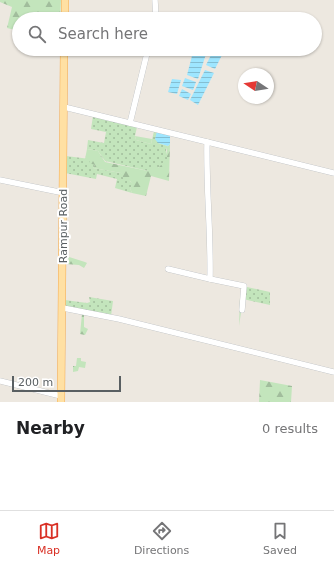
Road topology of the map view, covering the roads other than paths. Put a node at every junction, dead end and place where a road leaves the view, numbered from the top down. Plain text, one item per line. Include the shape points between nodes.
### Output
1 (65, 0) edge
2 (155, 0) edge
3 (64, 12) edge
4 (156, 12) edge
5 (64, 56) edge
6 (146, 56) edge
7 (64, 107) junction
8 (130, 123) junction
9 (207, 142) junction
10 (334, 173) edge
11 (0, 180) edge
12 (64, 193) junction
13 (168, 269) dead end
14 (210, 279) junction
15 (63, 308) junction
16 (242, 310) dead end
17 (334, 372) edge
18 (0, 381) edge
19 (61, 399) edge

1 - 3 main road
2 - 4 street
5 - 7 main road, Rampur Road
6 - 8 street
7 - 8 street
7 - 12 main road, Rampur Road
8 - 9 street
9 - 10 street
9 - 14 street
11 - 12 street
12 - 15 main road, Rampur Road
13 - 14 street
14 - 16 street via 244,286
15 - 17 street via 119,319
15 - 19 main road, Rampur Road
18 - 19 street

